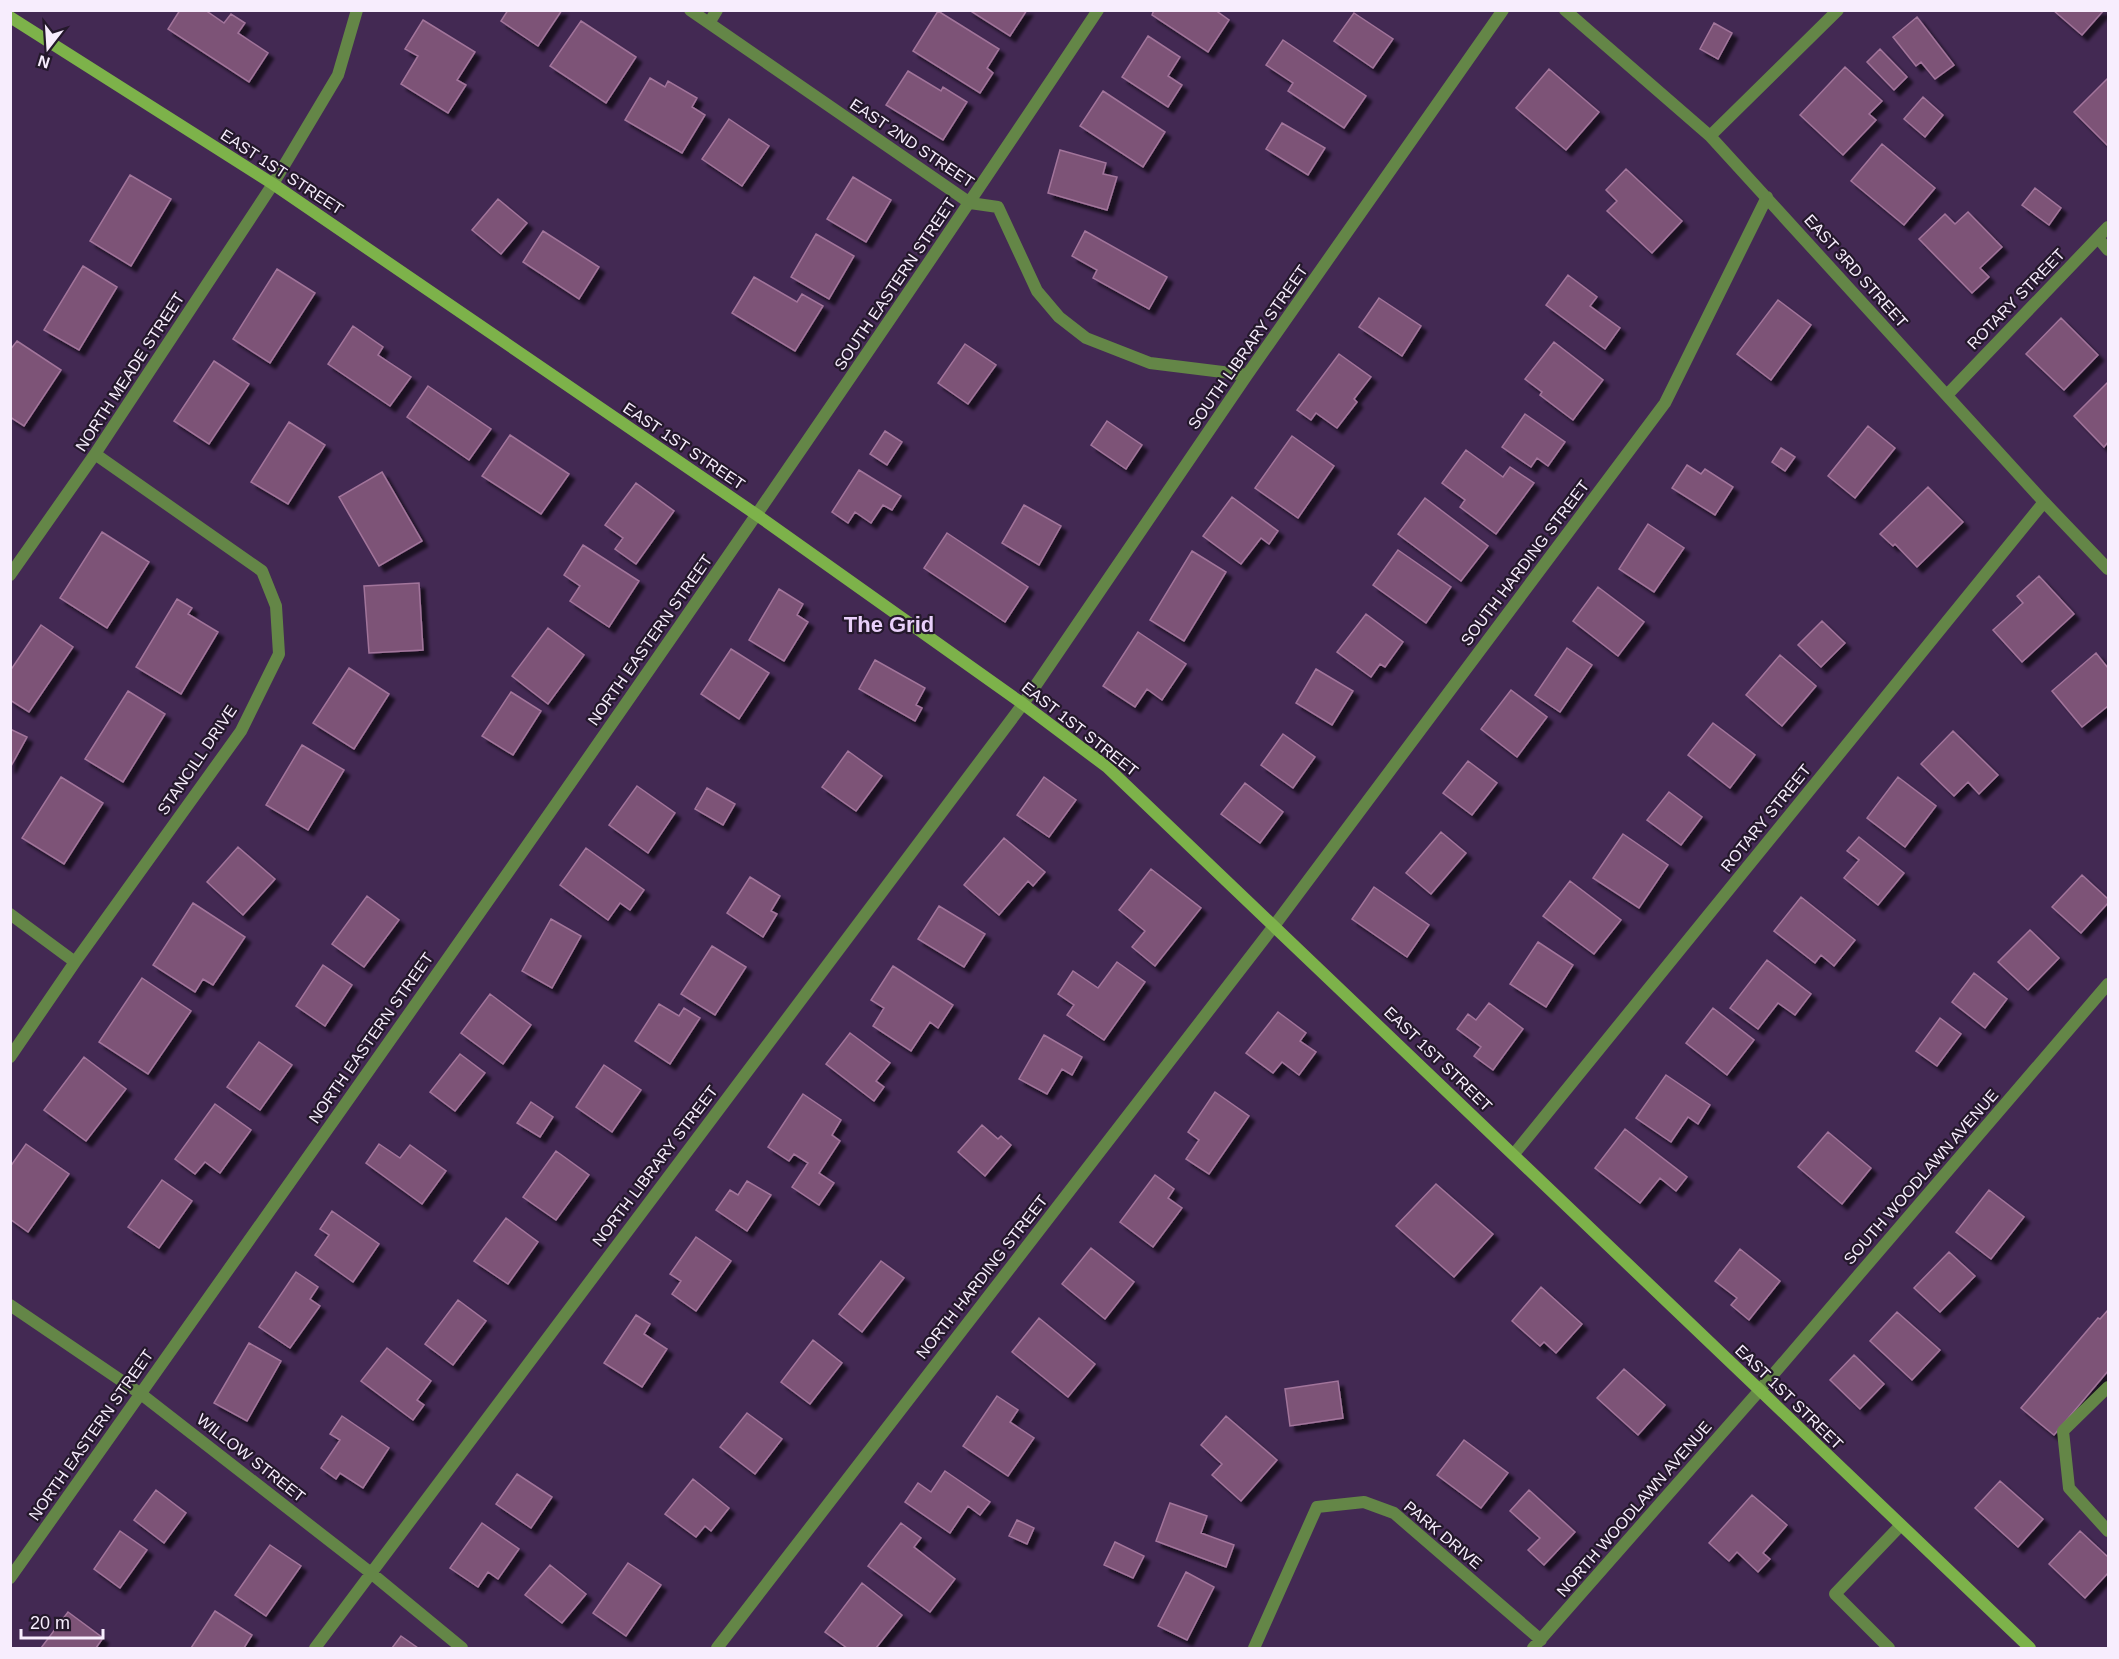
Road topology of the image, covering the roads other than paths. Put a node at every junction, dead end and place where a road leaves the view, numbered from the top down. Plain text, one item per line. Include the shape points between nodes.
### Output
1 (357, 10) edge
2 (690, 10) edge
3 (717, 10) edge
4 (1098, 10) edge
5 (1503, 10) edge
6 (1565, 10) edge
7 (1838, 10) edge
8 (10, 17) edge
9 (709, 23) junction
10 (1710, 136) junction
11 (273, 184) junction
12 (1767, 197) junction
13 (970, 203) junction
14 (2109, 227) edge
15 (2098, 238) junction
16 (2109, 250) edge
17 (1247, 375) junction
18 (1947, 395) junction
19 (95, 454) junction
20 (2044, 502) junction
21 (757, 515) junction
22 (2109, 569) edge
23 (10, 575) edge
24 (1023, 704) junction
25 (10, 914) edge
26 (1274, 926) junction
27 (75, 962) junction
28 (2109, 984) edge
29 (10, 1057) edge
30 (1514, 1154) junction
31 (10, 1305) edge
32 (2109, 1387) edge
33 (1759, 1391) junction
34 (141, 1394) junction
35 (1900, 1526) junction
36 (2109, 1531) edge
37 (371, 1573) junction
38 (10, 1578) edge
39 (1537, 1644) edge
40 (315, 1648) edge
41 (462, 1648) edge
42 (717, 1648) edge
43 (1254, 1648) edge
44 (1888, 1648) edge
45 (2030, 1648) edge

1 - 11 street, NORTH MEADE STREET via 338,75
2 - 9 street, EAST 2ND STREET
3 - 9 street
4 - 13 street, SOUTH EASTERN STREET
5 - 17 street, SOUTH LIBRARY STREET
6 - 10 street, EAST 3RD STREET
7 - 10 street
8 - 11 street, EAST 1ST STREET
9 - 13 street, EAST 2ND STREET
10 - 12 street, EAST 3RD STREET
11 - 19 street, NORTH MEADE STREET
11 - 21 street, EAST 1ST STREET
12 - 18 street, EAST 3RD STREET
12 - 26 street, SOUTH HARDING STREET via 1665,403
13 - 17 street, EAST 2ND STREET via 998,207 1037,291 1059,317 1086,338 1150,363
13 - 21 street, SOUTH EASTERN STREET
14 - 15 street, ROTARY STREET
15 - 16 street
15 - 18 street, ROTARY STREET
17 - 24 street, SOUTH LIBRARY STREET
18 - 20 street, EAST 3RD STREET
19 - 23 street, NORTH MEADE STREET
19 - 27 street, STANCILL DRIVE via 262,571 276,606 279,654 241,731
20 - 22 street, EAST 3RD STREET
20 - 30 street, ROTARY STREET
21 - 24 street, EAST 1ST STREET
21 - 34 street, NORTH EASTERN STREET
24 - 26 street, EAST 1ST STREET via 1107,767
24 - 37 street, NORTH LIBRARY STREET
25 - 27 street
26 - 30 street, EAST 1ST STREET
26 - 42 street, NORTH HARDING STREET
27 - 29 street, STANCILL DRIVE
28 - 33 street, SOUTH WOODLAWN AVENUE
30 - 33 street, EAST 1ST STREET
31 - 34 street, WILLOW STREET
32 - 36 street via 2063,1431 2069,1488
33 - 35 street, EAST 1ST STREET
33 - 39 street, NORTH WOODLAWN AVENUE
34 - 37 street, WILLOW STREET
34 - 38 street, NORTH EASTERN STREET
35 - 44 street via 1834,1594
35 - 45 street, EAST 1ST STREET
37 - 40 street, NORTH LIBRARY STREET
37 - 41 street, WILLOW STREET
39 - 43 street, PARK DRIVE via 1394,1513 1364,1502 1317,1507

